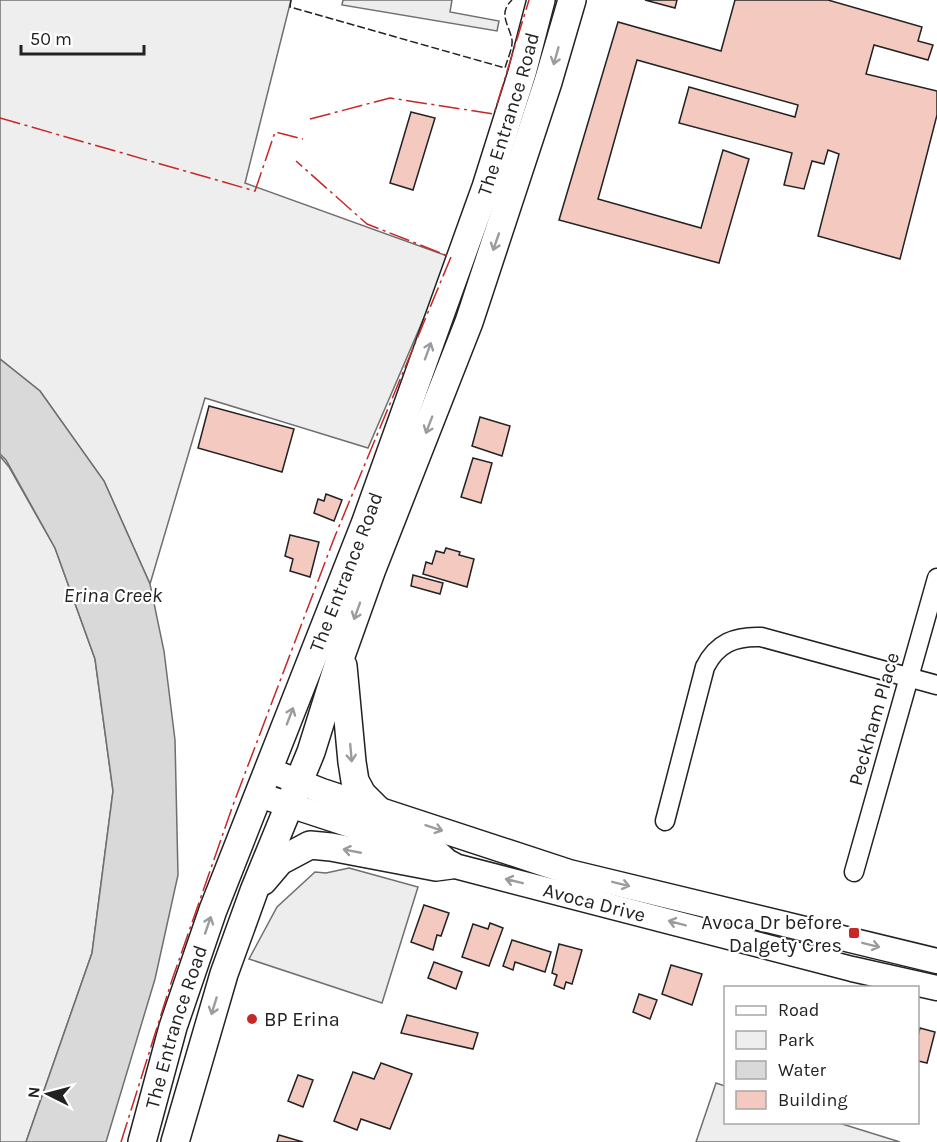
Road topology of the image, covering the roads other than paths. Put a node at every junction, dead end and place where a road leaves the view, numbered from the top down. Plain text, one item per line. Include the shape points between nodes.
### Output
1 (541, 0) edge
2 (572, 0) edge
3 (937, 578) edge
4 (342, 653) junction
5 (909, 677) junction
6 (937, 685) edge
7 (269, 770) junction
8 (294, 794) junction
9 (259, 795) junction
10 (378, 810) junction
11 (665, 821) dead end
12 (451, 865) junction
13 (854, 872) dead end
14 (254, 891) junction
15 (937, 961) edge
16 (937, 988) edge
17 (142, 1142) edge
18 (175, 1142) edge

7 -> 1 highway, The Entrance Road via 442,312 486,187
2 -> 4 highway, The Entrance Road via 469,322
3 - 5 street, Peckham Place
4 - 8 highway, The Entrance Road
4 -> 10 highway via 355,780
5 - 6 street
5 - 11 street via 761,637 744,636 727,642 711,655 705,667
5 - 13 street, Peckham Place
7 - 8 main road, Avoca Drive
7 - 9 highway, The Entrance Road
8 - 9 main road, Avoca Drive
8 - 10 main road, Avoca Drive
8 - 12 main road, Avoca Drive via 439,854
8 - 14 highway, The Entrance Road
17 -> 9 highway, The Entrance Road via 173,1027 213,910
10 -> 15 main road, Avoca Drive via 569,872
12 -> 14 highway via 436,867 310,845 280,861
16 -> 12 main road, Avoca Drive
14 -> 18 highway, The Entrance Road via 224,974

